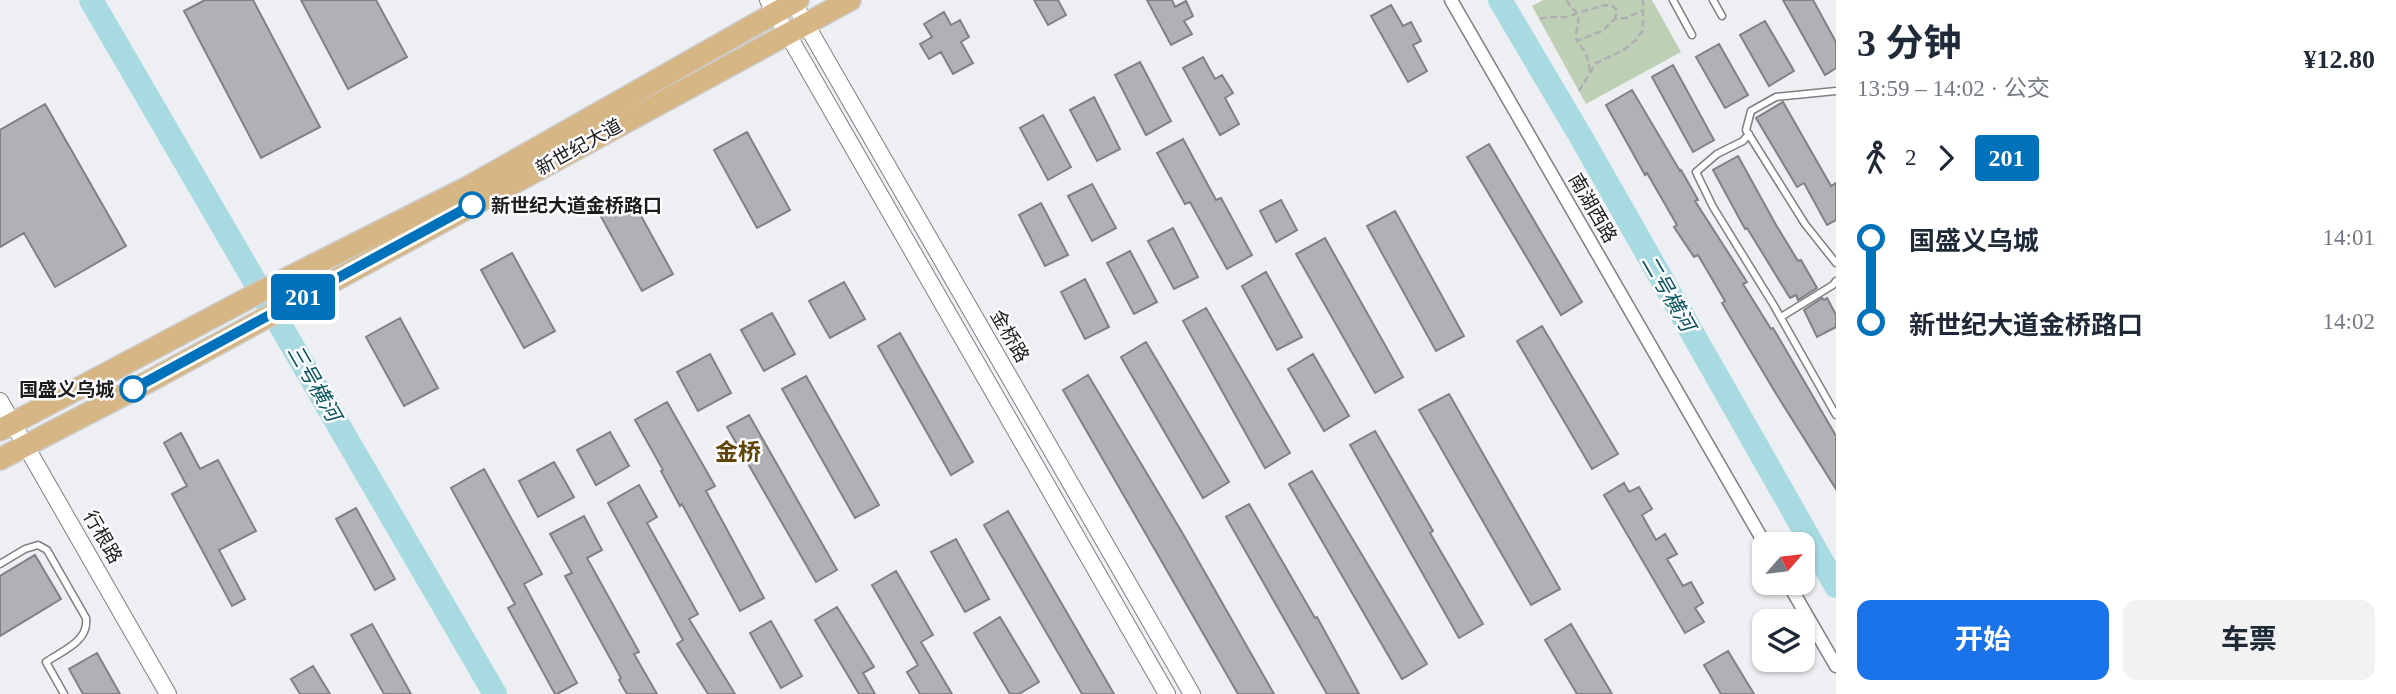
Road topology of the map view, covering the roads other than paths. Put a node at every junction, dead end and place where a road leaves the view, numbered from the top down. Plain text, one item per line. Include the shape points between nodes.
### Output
1 (850, 0) edge
2 (1451, 0) edge
3 (1673, 0) edge
4 (1713, 0) edge
5 (785, 3) edge
6 (1722, 16) dead end
7 (796, 28) junction
8 (1692, 35) dead end
9 (1836, 91) edge
10 (1749, 134) junction
11 (1836, 263) edge
12 (1836, 281) edge
13 (1781, 317) junction
14 (0, 401) edge
15 (1836, 415) edge
16 (7, 427) edge
17 (27, 446) junction
18 (0, 459) edge
19 (1758, 532) edge
20 (0, 564) edge
21 (1795, 595) edge
22 (1836, 666) edge
23 (64, 694) edge
24 (168, 694) edge
25 (1167, 694) edge
26 (1192, 694) edge

1 - 7 main road, 新世纪大道
2 - 19 street, 南湖西路
3 - 8 lane
4 - 6 lane
5 - 7 street, 金桥路
5 - 16 main road, 新世纪大道 via 472,185
7 - 17 main road, 新世纪大道
7 - 25 street, 金桥路
7 - 26 street, 金桥路
9 - 10 lane via 1776,97 1751,111
10 - 11 lane via 1805,225
10 - 13 lane via 1696,172
12 - 13 lane
13 - 15 lane
14 - 16 street, 行根路
16 - 17 street, 行根路
17 - 18 main road, 新世纪大道
17 - 24 street, 行根路
20 - 23 lane via 38,545 47,550 86,618 83,637 46,662
21 - 22 street

